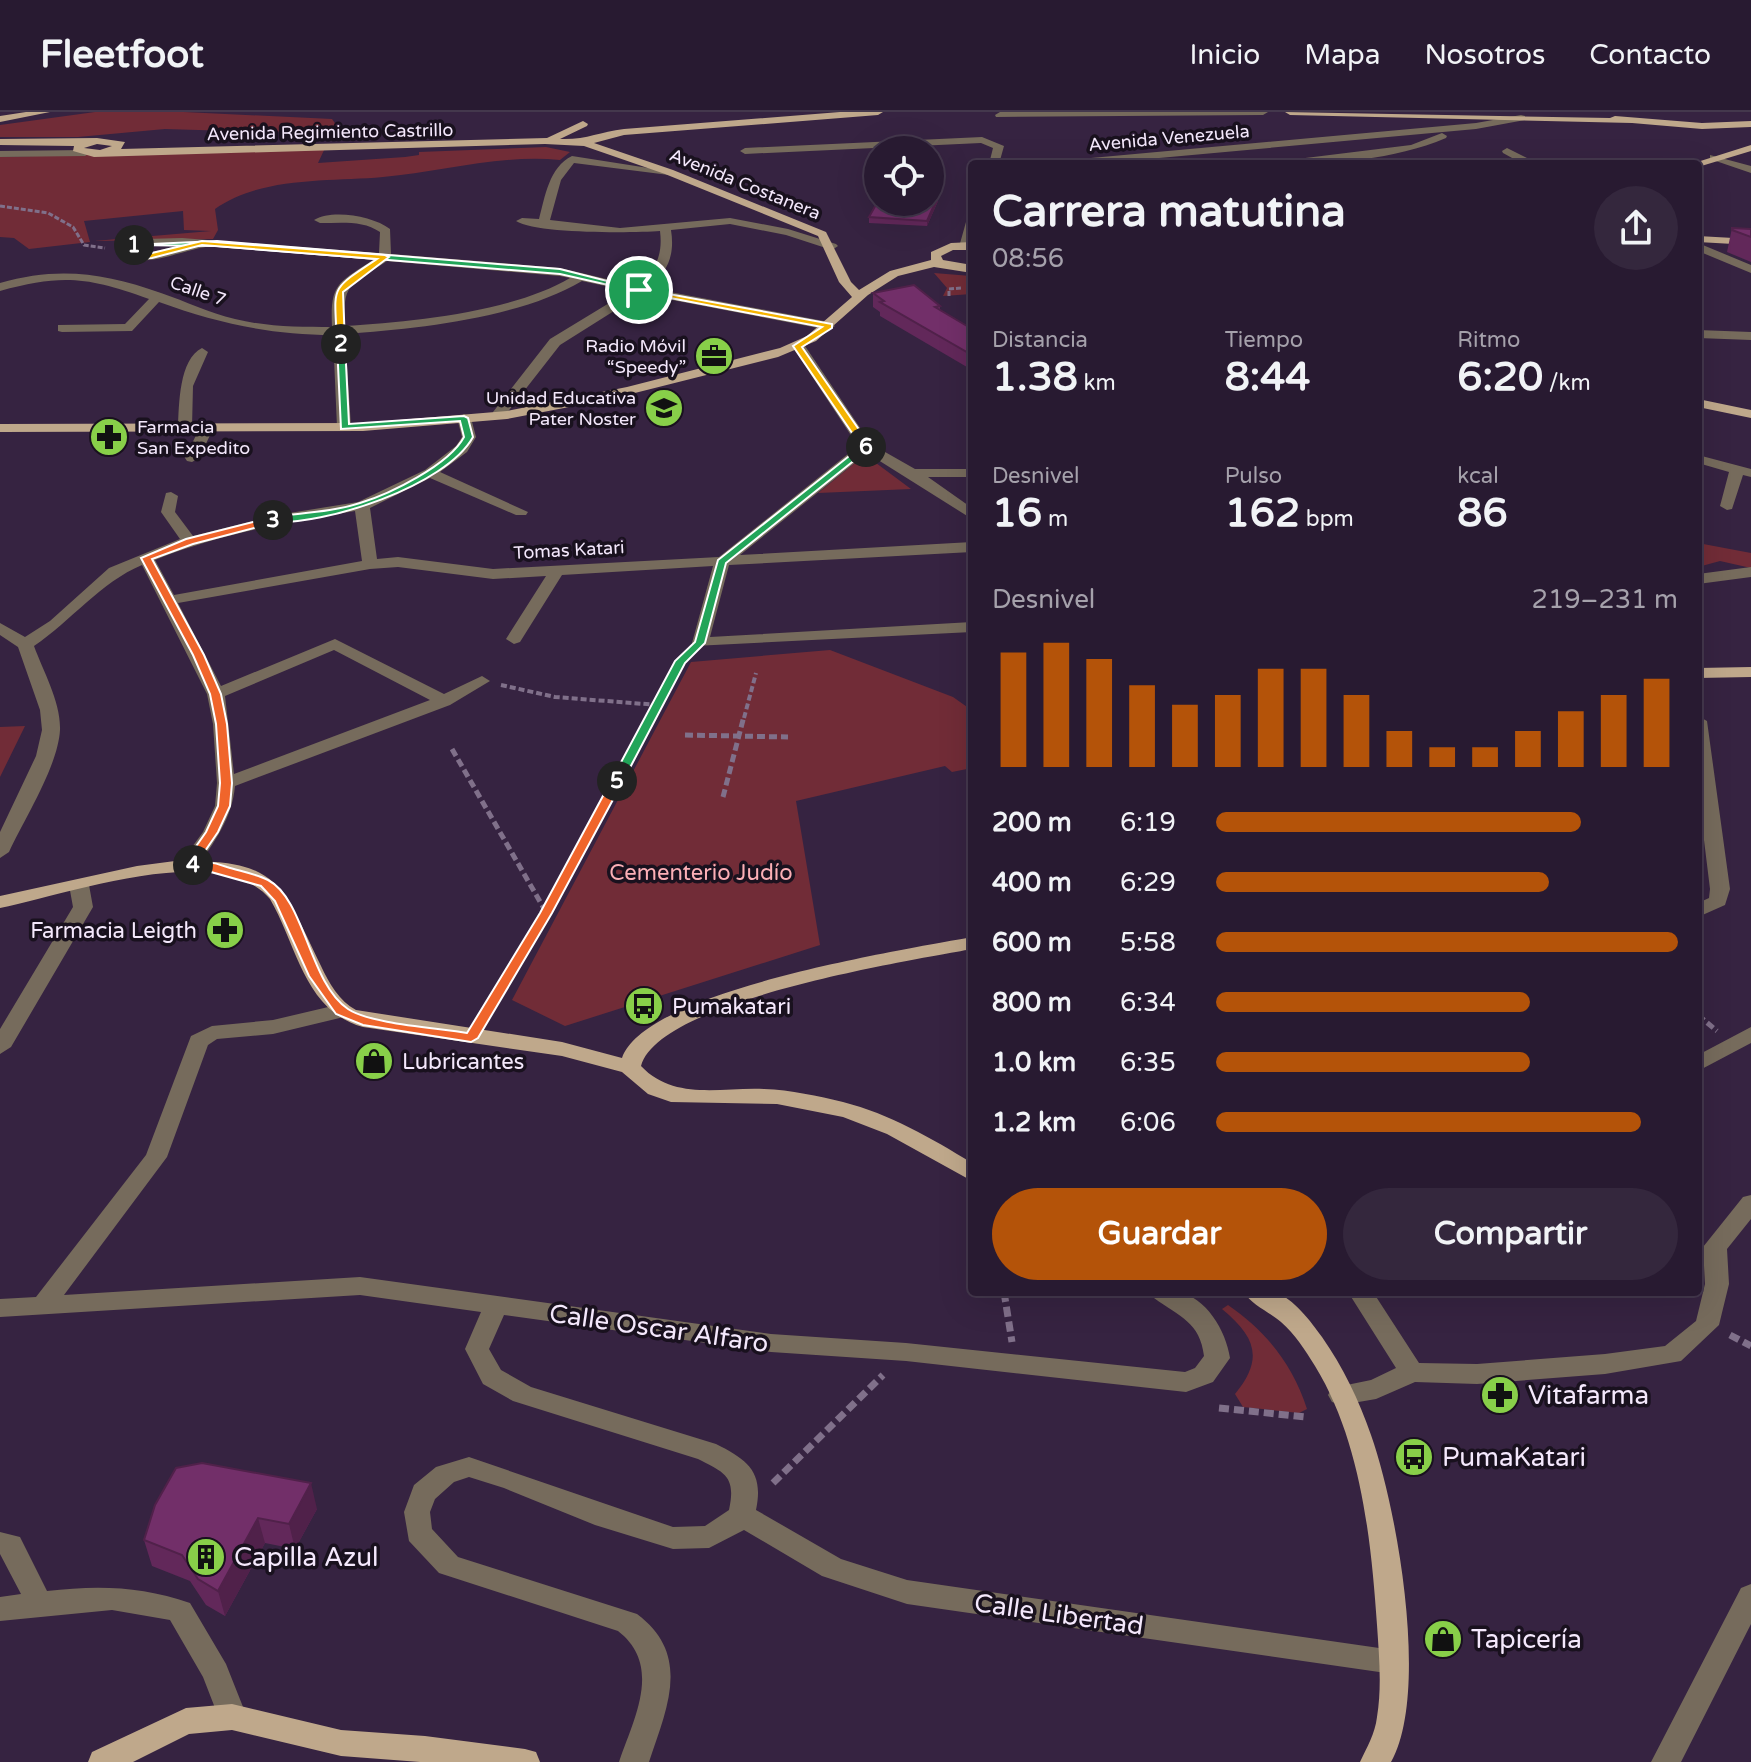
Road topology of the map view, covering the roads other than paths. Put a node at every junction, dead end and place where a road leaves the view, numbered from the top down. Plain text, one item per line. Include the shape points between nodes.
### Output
1 (45, 112) edge
2 (878, 112) edge
3 (1263, 112) edge
4 (1290, 112) edge
5 (1580, 112) edge
6 (1591, 112) edge
7 (1000, 115) dead end
8 (1521, 118) junction
9 (1549, 118) junction
10 (0, 119) edge
11 (585, 119) edge
12 (1628, 122) junction
13 (1751, 124) edge
14 (1464, 131) dead end
15 (624, 132) junction
16 (113, 141) junction
17 (545, 141) junction
18 (0, 142) edge
19 (585, 143) junction
20 (85, 148) junction
21 (1751, 148) edge
22 (164, 151) junction
23 (745, 151) dead end
24 (1507, 151) dead end
25 (101, 153) junction
26 (0, 154) edge
27 (1714, 157) junction
28 (995, 160) edge
29 (1108, 160) edge
30 (1344, 160) edge
31 (1524, 160) edge
32 (1702, 162) edge
33 (1751, 170) edge
34 (669, 172) junction
35 (320, 220) dead end
36 (522, 221) dead end
37 (543, 224) junction
38 (665, 227) junction
39 (1702, 239) edge
40 (1751, 242) edge
41 (130, 246) road end
42 (832, 246) junction
43 (967, 246) edge
44 (1702, 249) edge
45 (385, 257) junction
46 (938, 263) junction
47 (968, 268) edge
48 (1751, 269) edge
49 (583, 275) junction
50 (0, 287) edge
51 (639, 290) junction
52 (857, 295) junction
53 (158, 296) junction
54 (829, 326) junction
55 (62, 328) dead end
56 (340, 332) junction
57 (1702, 334) edge
58 (1751, 336) edge
59 (798, 346) junction
60 (202, 352) dead end
61 (1702, 404) edge
62 (1747, 411) edge
63 (498, 415) junction
64 (464, 418) junction
65 (185, 427) junction
66 (207, 427) junction
67 (344, 427) junction
68 (0, 428) edge
69 (866, 447) junction
70 (192, 458) dead end
71 (1702, 460) edge
72 (1744, 471) edge
73 (430, 473) junction
74 (912, 473) junction
75 (968, 473) edge
76 (171, 496) dead end
77 (362, 506) junction
78 (1727, 506) dead end
79 (521, 512) dead end
80 (968, 512) edge
81 (189, 541) junction
82 (968, 547) edge
83 (146, 558) junction
84 (722, 562) junction
85 (370, 564) junction
86 (557, 570) junction
87 (1751, 572) edge
88 (1702, 578) edge
89 (171, 600) junction
90 (968, 627) edge
91 (0, 628) edge
92 (514, 639) dead end
93 (25, 644) junction
94 (1751, 672) edge
95 (1702, 673) edge
96 (482, 681) road end
97 (216, 694) junction
98 (444, 701) junction
99 (226, 783) junction
100 (1702, 797) edge
101 (0, 852) edge
102 (189, 865) junction
103 (79, 885) junction
104 (0, 902) edge
105 (1702, 909) edge
106 (968, 944) edge
107 (341, 1011) junction
108 (1751, 1034) edge
109 (0, 1047) edge
110 (1702, 1062) edge
111 (630, 1067) junction
112 (968, 1171) edge
113 (1751, 1203) edge
114 (1169, 1296) edge
115 (1262, 1296) edge
116 (1363, 1296) edge
117 (44, 1304) junction
118 (496, 1305) junction
119 (0, 1308) edge
120 (1412, 1372) junction
121 (1341, 1395) junction
122 (741, 1515) junction
123 (0, 1543) edge
124 (1751, 1596) edge
125 (40, 1604) junction
126 (0, 1609) edge
127 (1393, 1662) junction
128 (232, 1717) junction
129 (341, 1753) edge
130 (103, 1762) edge
131 (525, 1762) edge
132 (634, 1762) edge
133 (1375, 1762) edge
134 (1666, 1762) edge

1 - 10 main road
2 - 15 main road, Avenida Regimiento Castrillo
3 - 7 street
4 - 8 main road
5 - 9 main road
6 - 12 main road
8 - 9 main road
8 - 29 street, Avenida Venezuela
9 - 12 main road
11 - 15 main road via 599,131
11 - 17 main road
11 - 19 main road
12 - 13 main road
14 - 30 street via 1413,148
15 - 19 main road, Avenida Regimiento Castrillo
16 - 20 main road, Avenida Regimiento Castrillo
16 - 22 main road, Avenida Regimiento Castrillo
16 - 25 main road via 120,147
17 - 19 main road, Avenida Regimiento Castrillo
17 - 22 main road, Avenida Regimiento Castrillo
18 - 20 main road
19 - 34 main road, Avenida Costanera
20 - 25 main road, Avenida Regimiento Castrillo
20 - 26 street
21 - 27 main road
22 - 25 main road, Avenida Regimiento Castrillo
23 - 28 street via 982,140 999,146
24 - 31 street
27 - 32 main road
27 - 33 street
34 - 37 street via 572,159 556,179
34 - 42 main road, Avenida Costanera via 822,234
35 - 45 street via 353,220 384,228
36 - 37 street
37 - 38 street via 620,231
38 - 42 street via 730,221
38 - 51 street via 665,259
39 - 40 main road
41 - 45 street via 122,253 141,257 202,243
42 - 52 main road, Avenida Costanera via 845,287
43 - 46 main road via 941,250 934,258
44 - 48 street
45 - 49 street
45 - 56 street via 339,292
46 - 47 main road
46 - 52 main road via 904,269
49 - 51 street
49 - 56 street, Calle 7 via 527,302
50 - 53 street, Calle 7 via 60,274 114,282
51 - 54 street
51 - 63 street via 554,343
52 - 54 main road
53 - 55 street via 128,328
53 - 56 street, Calle 7 via 245,325
54 - 59 main road
56 - 67 street
57 - 58 street
59 - 63 main road via 593,399
59 - 69 street
60 - 65 street via 186,386
61 - 62 main road
63 - 64 main road
64 - 67 main road
64 - 73 street via 469,437 462,449
65 - 66 main road
65 - 68 main road
66 - 67 main road
66 - 70 street
69 - 74 street
69 - 84 street
71 - 72 street
72 - 78 street
73 - 77 street
73 - 79 street
74 - 75 street
74 - 80 street
76 - 81 street via 168,512
77 - 81 street via 277,519
77 - 85 street
81 - 83 street
82 - 84 street, Tomas Katari
83 - 89 street
83 - 93 street via 106,577 56,624
84 - 86 street, Tomas Katari
84 - 90 street via 700,643
85 - 86 street, Tomas Katari via 398,562 493,574
85 - 89 street, Tomas Katari
86 - 92 street
87 - 88 street
89 - 97 street
91 - 93 street
93 - 101 street via 51,730 45,756
94 - 95 main road
96 - 98 street
97 - 98 street via 335,644
97 - 99 street
98 - 99 street
99 - 102 street via 224,806
100 - 105 street via 1720,889 1718,901
102 - 103 main road
102 - 107 main road via 265,883 281,900 315,976
103 - 104 main road
103 - 109 street via 83,907
106 - 111 main road via 799,977 687,1015 636,1048
107 - 111 main road via 363,1020 562,1049
107 - 117 street via 199,1041 156,1157
108 - 110 street
111 - 112 main road via 641,1082 661,1092 692,1098 757,1096 881,1121
113 - 120 street via 1715,1247 1717,1284 1707,1325 1672,1354 1477,1374
114 - 118 street, Calle Oscar Alfaro via 1202,1318 1216,1338 1217,1358 1204,1375 1186,1382 771,1343
115 - 121 main road via 1303,1328
116 - 120 street
117 - 118 street, Calle Oscar Alfaro via 360,1286
117 - 119 street, Calle Oscar Alfaro
118 - 122 street via 477,1349 492,1377 522,1394 707,1451 732,1464 746,1493
120 - 121 street via 1376,1389
121 - 127 main road via 1374,1483 1388,1573
122 - 127 street, Calle Libertad via 832,1568 907,1592
122 - 132 street via 709,1537 673,1538 469,1467 445,1474 423,1493 417,1512 419,1533 449,1565 627,1622 646,1638 656,1661 656,1686
123 - 125 street via 10,1545
124 - 134 street
125 - 126 street
125 - 128 street via 117,1596 180,1611 216,1673
127 - 133 main road via 1392,1723
128 - 129 main road
128 - 130 main road via 186,1721
129 - 131 main road via 425,1749

